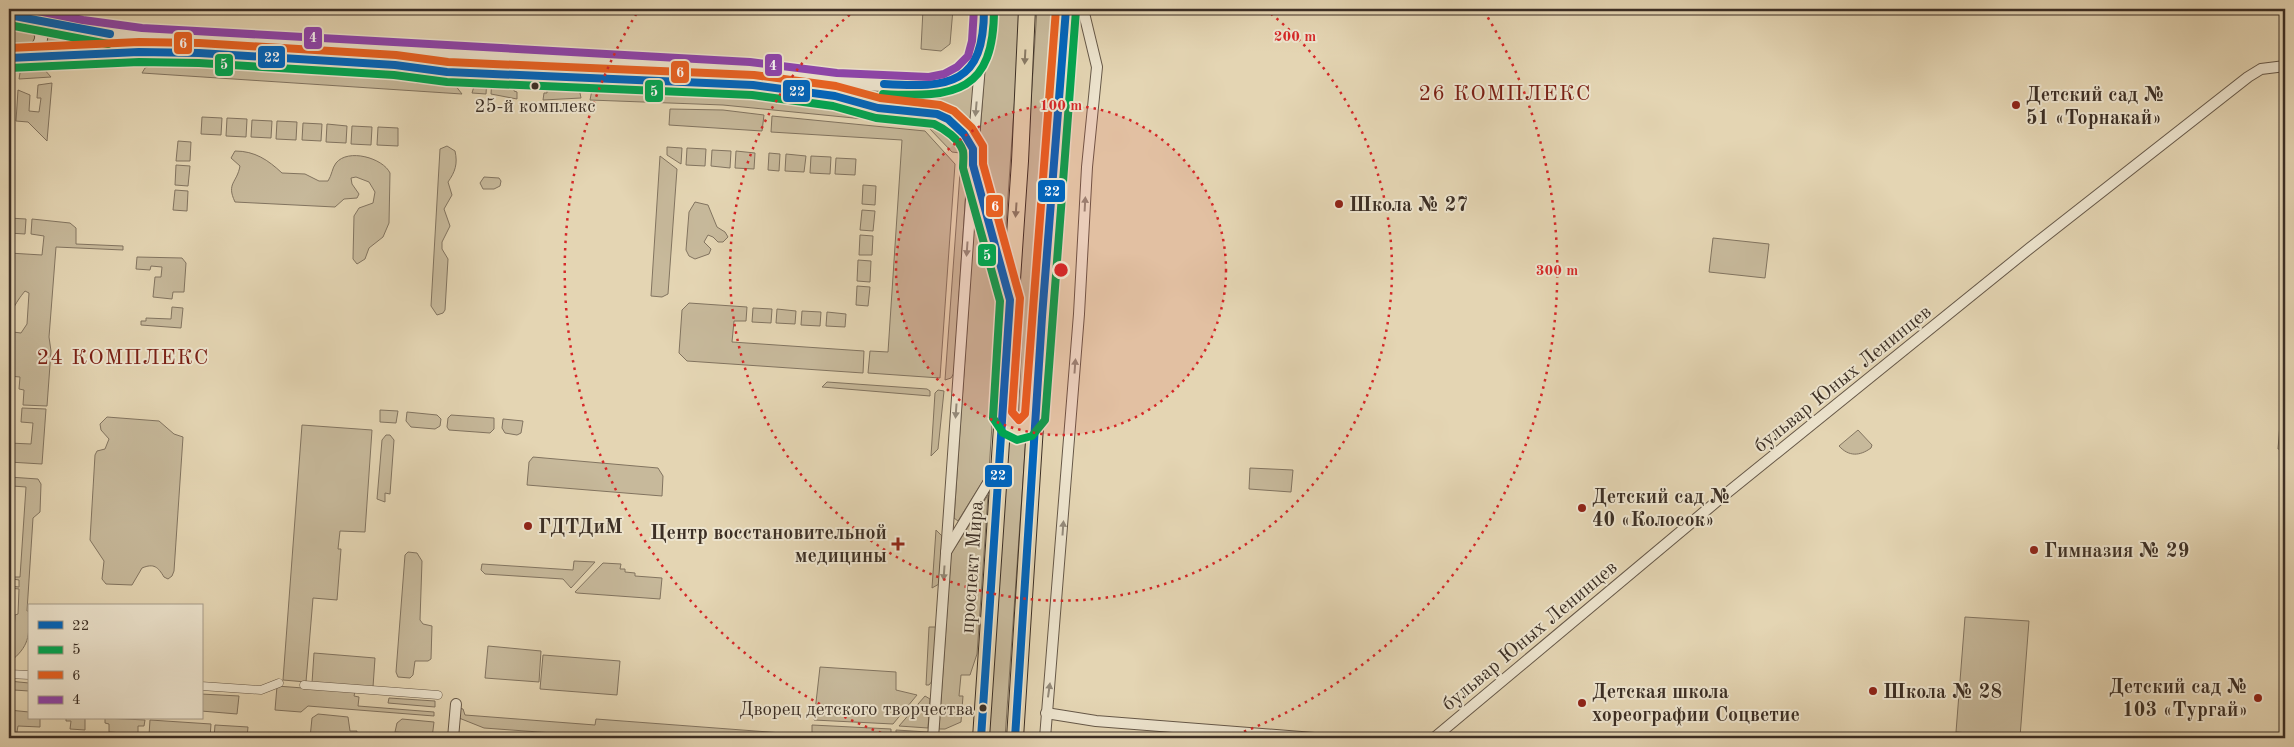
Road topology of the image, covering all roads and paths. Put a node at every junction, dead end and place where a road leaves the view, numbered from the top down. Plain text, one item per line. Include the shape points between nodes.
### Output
1 (984, 9) edge
2 (1027, 9) edge
3 (1066, 9) edge
4 (1083, 9) edge
5 (9, 14) edge
6 (32, 20) junction
7 (82, 30) junction
8 (982, 43) junction
9 (82, 54) junction
10 (13, 57) edge
11 (2285, 66) edge
12 (882, 84) junction
13 (878, 108) junction
14 (973, 148) junction
15 (973, 165) junction
16 (1010, 300) junction
17 (1002, 415) junction
18 (1035, 418) junction
19 (998, 465) junction
20 (946, 554) junction
21 (9, 674) edge
22 (28, 675) edge
23 (279, 683) dead end
24 (304, 685) dead end
25 (202, 686) edge
26 (438, 695) dead end
27 (456, 704) dead end
28 (1046, 713) junction
29 (453, 738) edge
30 (934, 738) edge
31 (981, 738) edge
32 (1014, 738) edge
33 (1045, 738) edge
34 (1314, 738) edge
35 (1434, 738) edge

1 - 8 street
2 -> 16 main road, проспект Мира
3 - 18 main road
28 -> 4 street via 1097,67
5 - 6 street
6 - 7 street
6 - 10 street via 42,31 39,46 33,52
7 - 9 street via 72,40 72,46
7 - 12 street via 141,38 749,72 836,83
8 - 12 street via 977,61 948,83 930,87
8 -> 14 street
9 - 10 street
9 - 13 street via 199,52 395,65 447,72 753,85 835,96
11 - 35 street, бульвар Юных Ленинцев via 2261,69 2248,77 2030,248 1707,509
12 - 13 street via 888,98
13 - 14 street via 937,114 956,125
14 - 15 street
15 - 16 street
15 -> 20 street
16 - 17 main road, проспект Мира
17 - 18 main road via 1007,424 1018,430 1030,426
17 - 19 main road, проспект Мира
18 - 32 main road
19 - 20 street
19 - 31 main road, проспект Мира
20 -> 30 street
21 - 22 street
23 - 25 street via 261,690
24 - 26 street
27 - 29 street
28 - 33 street
28 - 34 street via 1096,721

